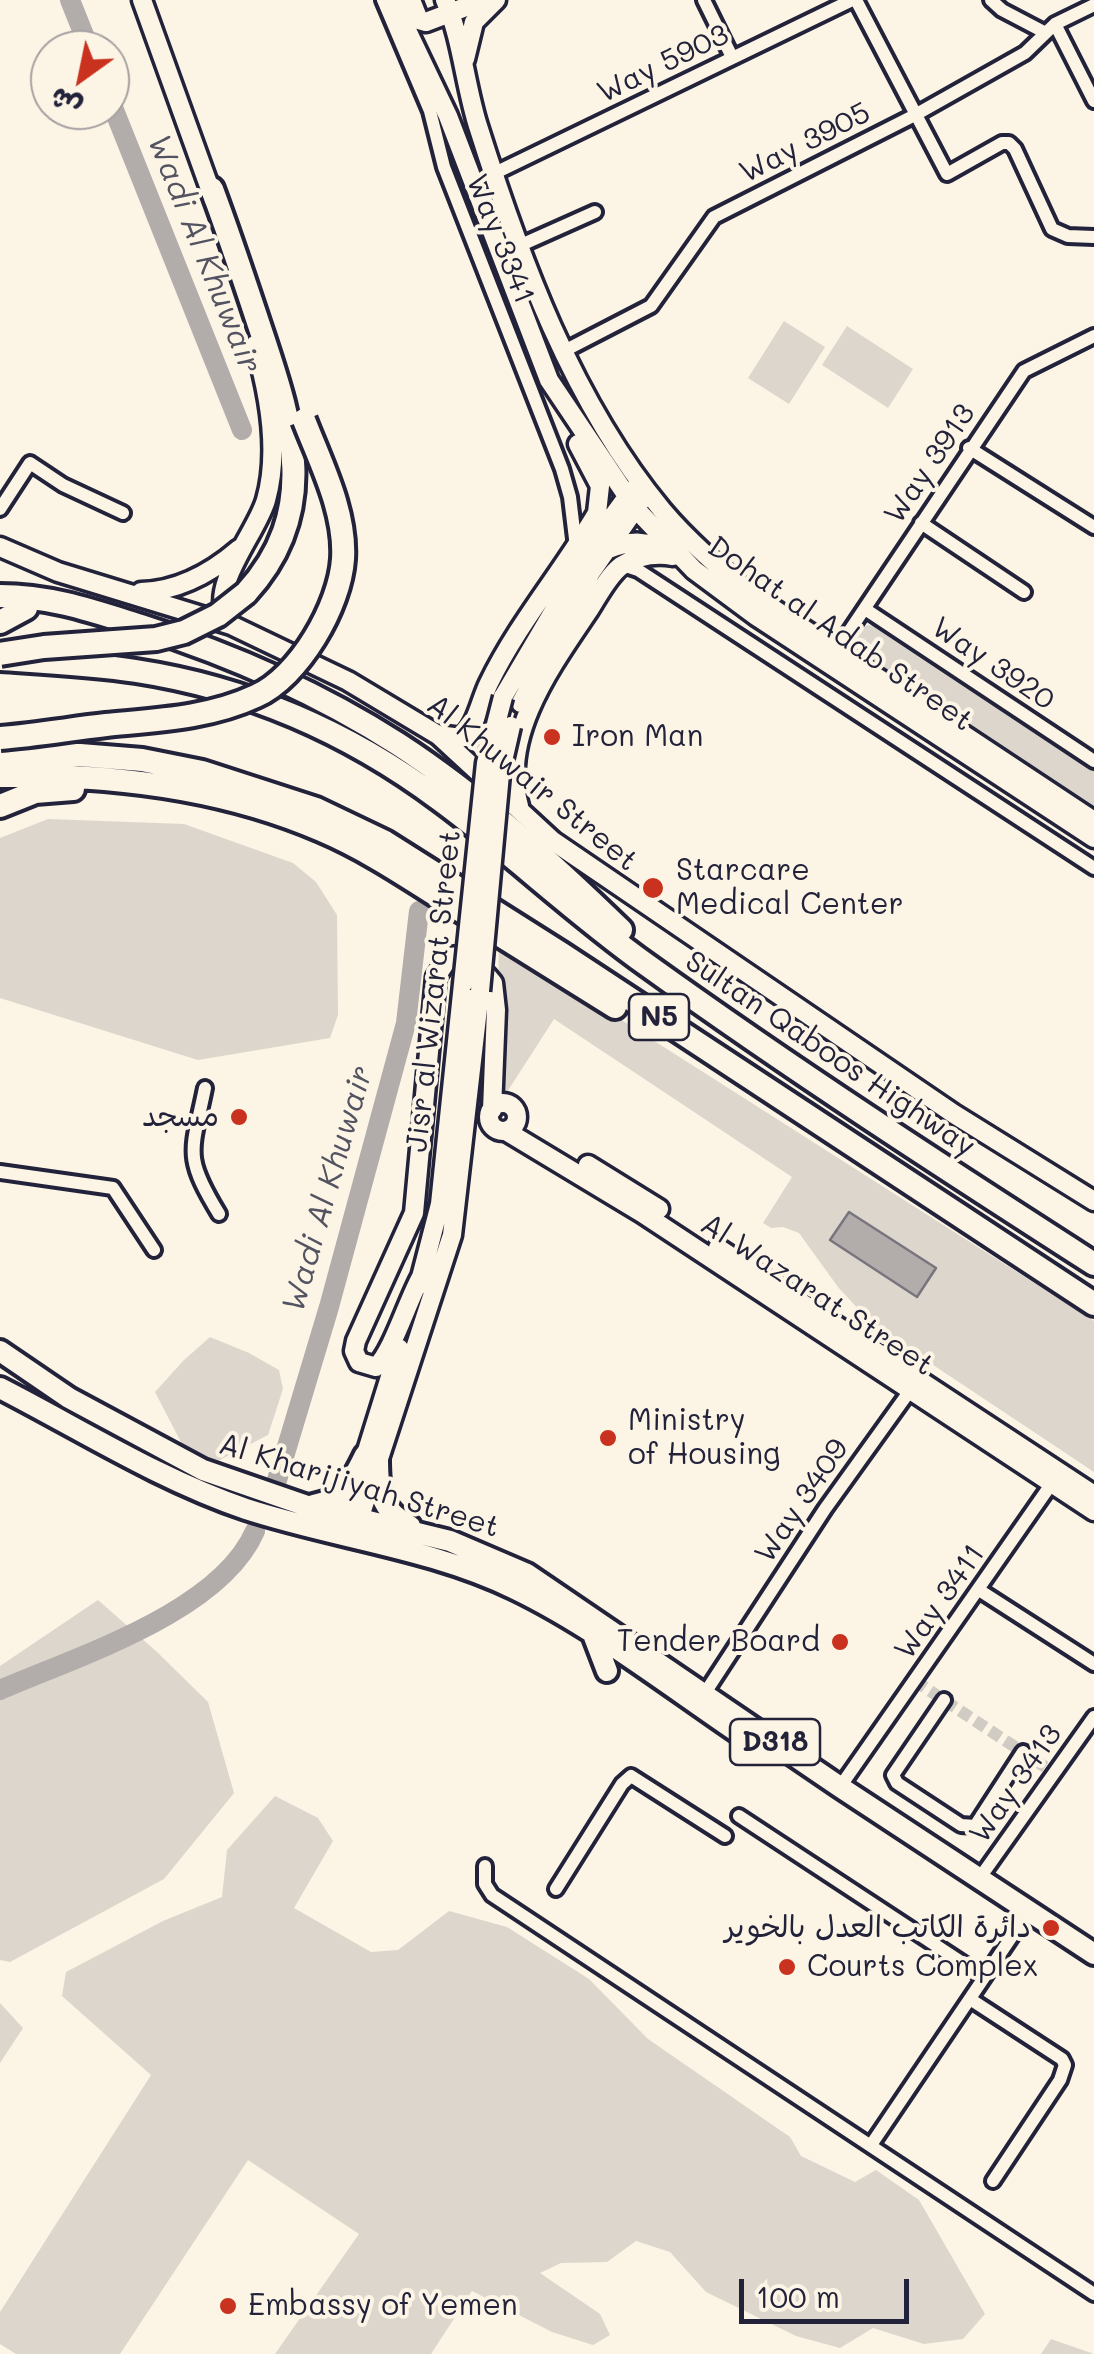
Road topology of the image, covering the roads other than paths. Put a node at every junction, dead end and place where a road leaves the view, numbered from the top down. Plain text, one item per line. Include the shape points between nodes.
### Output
1 (142, 0) edge
2 (384, 0) edge
3 (396, 0) edge
4 (412, 0) edge
5 (436, 0) edge
6 (484, 0) edge
7 (496, 0) edge
8 (704, 0) edge
9 (854, 0) edge
10 (991, 0) edge
11 (1094, 4) edge
12 (448, 7) edge
13 (1050, 28) junction
14 (732, 57) junction
15 (463, 70) junction
16 (1094, 101) edge
17 (916, 115) junction
18 (466, 162) junction
19 (444, 167) junction
20 (495, 173) junction
21 (212, 189) junction
22 (595, 212) dead end
23 (1094, 238) edge
24 (521, 246) junction
25 (1094, 336) edge
26 (564, 351) junction
27 (550, 380) junction
28 (970, 448) junction
29 (645, 486) junction
30 (570, 497) junction
31 (601, 498) junction
32 (631, 503) junction
33 (0, 509) edge
34 (123, 513) dead end
35 (920, 523) junction
36 (1092, 523) edge
37 (0, 546) edge
38 (243, 546) junction
39 (576, 547) junction
40 (605, 550) junction
41 (665, 555) junction
42 (623, 565) junction
43 (694, 570) junction
44 (653, 580) junction
45 (128, 592) junction
46 (1024, 592) dead end
47 (0, 596) edge
48 (26, 608) junction
49 (864, 609) junction
50 (89, 610) junction
51 (0, 612) edge
52 (0, 622) edge
53 (231, 625) junction
54 (836, 651) junction
55 (0, 656) edge
56 (479, 704) junction
57 (517, 726) junction
58 (470, 731) junction
59 (438, 735) junction
60 (0, 738) edge
61 (0, 754) edge
62 (468, 760) junction
63 (1094, 761) edge
64 (0, 776) edge
65 (171, 789) junction
66 (0, 806) edge
67 (519, 807) junction
68 (1094, 821) edge
69 (1094, 838) edge
70 (1094, 868) edge
71 (668, 980) junction
72 (471, 988) junction
73 (752, 1079) junction
74 (205, 1088) dead end
75 (512, 1125) junction
76 (0, 1172) edge
77 (1094, 1201) edge
78 (219, 1214) dead end
79 (154, 1250) dead end
80 (1094, 1264) edge
81 (422, 1275) junction
82 (1094, 1304) edge
83 (0, 1336) edge
84 (0, 1351) edge
85 (27, 1371) junction
86 (0, 1388) edge
87 (909, 1389) junction
88 (962, 1408) junction
89 (94, 1411) junction
90 (82, 1430) junction
91 (372, 1457) junction
92 (1052, 1483) junction
93 (1094, 1496) edge
94 (247, 1498) junction
95 (307, 1506) junction
96 (1094, 1511) edge
97 (352, 1517) junction
98 (347, 1538) junction
99 (450, 1541) junction
100 (979, 1590) junction
101 (625, 1659) junction
102 (1094, 1664) edge
103 (668, 1685) junction
104 (705, 1693) junction
105 (944, 1700) dead end
106 (1094, 1718) edge
107 (726, 1725) junction
108 (1023, 1752) dead end
109 (795, 1771) junction
110 (840, 1788) junction
111 (739, 1816) dead end
112 (874, 1824) junction
113 (726, 1836) dead end
114 (934, 1864) junction
115 (485, 1866) dead end
116 (979, 1880) junction
117 (556, 1889) dead end
118 (1019, 1915) junction
119 (1067, 1952) junction
120 (1094, 1957) edge
121 (1094, 1970) edge
122 (984, 1977) junction
123 (970, 1998) junction
124 (871, 2146) junction
125 (993, 2180) dead end
126 (1094, 2294) edge

1 - 21 main road
2 - 19 street, Way 3341 via 430,111
3 - 18 main road, Dohat al Adab Street
4 - 5 main road via 424,12 434,10
4 - 12 main road via 419,20 434,21
6 - 12 main road
7 - 15 main road via 474,22
8 - 14 street
9 - 14 street, Way 5903
9 - 17 street
10 - 13 street
11 - 13 street, Way 3905
12 - 15 main road, Dohat al Adab Street
13 - 16 street
13 - 17 street, Way 3905 via 1025,53
14 - 20 street, Way 5903
15 - 20 main road, Dohat al Adab Street
17 - 23 street via 947,174 1009,143 1052,229
17 - 26 street, Way 3905 via 714,217 652,306
18 - 19 street
18 - 27 main road, Dohat al Adab Street
19 - 30 street, Way 3341
20 - 24 main road, Dohat al Adab Street
21 - 38 main road via 270,418 267,499
21 - 55 highway, bridge via 284,399 294,492 279,546 258,581 218,615 184,632
21 - 60 highway, bridge via 336,504 343,560 331,605 296,662 260,695 213,711
22 - 24 street
24 - 26 main road, Dohat al Adab Street
25 - 28 street, Way 3913 via 1024,372
26 - 29 main road, Dohat al Adab Street
27 - 31 main road
27 - 32 main road, Dohat al Adab Street
28 - 35 street, Way 3913
28 - 36 street
29 - 32 main road, Jisr al Wizarat Street
29 - 54 main road, Dohat al Adab Street via 712,561
30 - 31 street via 583,507
30 - 39 street, Way 3341
31 - 39 main road
32 - 40 main road, Jisr al Wizarat Street
32 - 43 main road, Dohat al Adab Street
32 - 72 main road, Jisr al Wizarat Street, bridge via 596,538 503,697 486,763
33 - 34 street via 30,463
35 - 46 street
35 - 49 street, Way 3913
37 - 45 main road, Al Khuwair Street
38 - 45 main road via 175,588
38 - 53 main road via 225,584 223,609
39 - 56 main road
40 - 41 main road via 646,542
40 - 57 main road, Jisr al Wizarat Street via 543,656
41 - 42 main road
41 - 43 main road
41 - 44 street via 650,572
42 - 44 street
42 - 57 main road
43 - 69 main road, Dohat al Adab Street
44 - 70 street
45 - 53 main road, Al Khuwair Street
47 - 50 highway via 60,600
48 - 50 highway
48 - 51 highway
48 - 52 highway
49 - 54 street, Way 3913
49 - 63 street, Way 3920
50 - 71 highway via 195,643 397,744 569,882
53 - 59 main road, Al Khuwair Street via 348,681
54 - 68 main road, Dohat al Adab Street
55 - 71 highway, Sultan Qaboos Highway / N5 via 136,670 209,686 336,734 439,799
56 - 57 main road via 498,731 514,734
56 - 58 main road
57 - 67 main road
57 - 72 main road, Jisr al Wizarat Street, bridge via 500,774
58 - 59 main road via 462,738
58 - 62 main road
59 - 62 main road, Al Khuwair Street
61 - 73 highway, Sultan Qaboos Highway / N5 via 111,758 202,772 316,809 384,842
62 - 67 main road, Al Khuwair Street
64 - 65 highway via 73,774
65 - 66 highway via 65,789
65 - 73 highway via 241,803 362,850 679,1045
67 - 77 main road, Al Khuwair Street via 552,841 628,894
71 - 80 highway, Sultan Qaboos Highway / N5
72 - 81 main road, Jisr al Wizarat Street via 440,1204
72 - 91 main road, Jisr al Wizarat Street via 452,1235
73 - 82 highway, Sultan Qaboos Highway / N5
74 - 78 street via 192,1154
75 - 81 main road via 492,1125 493,983 470,961 448,957 436,977 414,1213 356,1341 359,1362 376,1367 385,1359
75 - 87 main road, Al Wazarat Street
75 - 88 main road, Al Wazarat Street via 621,1184
76 - 79 street via 112,1188
81 - 91 main road, Jisr al Wizarat Street
83 - 85 main road
84 - 85 main road, Al Kharijiyah Street / D318
85 - 89 main road, Al Kharijiyah Street / D318
86 - 90 main road, Al Kharijiyah Street / D318
87 - 88 street via 920,1385
87 - 92 main road, Al Wazarat Street
87 - 104 street, Way 3409
88 - 93 main road, Al Wazarat Street
89 - 90 main road
89 - 94 main road, Al Kharijiyah Street / D318
90 - 94 main road, Al Kharijiyah Street / D318 via 158,1471
91 - 95 main road via 342,1494
91 - 97 main road, Jisr al Wizarat Street
91 - 99 main road via 390,1513
92 - 93 street via 1066,1480
92 - 96 main road, Al Wazarat Street
92 - 100 street, Way 3411
94 - 95 main road, Al Kharijiyah Street / D318
94 - 98 main road, Al Kharijiyah Street / D318
95 - 97 main road, Al Kharijiyah Street / D318
97 - 98 main road, Jisr al Wizarat Street
97 - 99 main road, Al Kharijiyah Street / D318
98 - 101 main road, Al Kharijiyah Street / D318 via 470,1570 518,1590
99 - 101 main road, Al Kharijiyah Street / D318 via 527,1574
100 - 102 street
100 - 110 street, Way 3411
101 - 103 main road, Al Kharijiyah Street / D318
101 - 104 main road, Al Kharijiyah Street / D318
103 - 104 main road
103 - 107 main road, Al Kharijiyah Street / D318
104 - 107 main road
104 - 110 main road, Al Kharijiyah Street / D318
105 - 108 street via 893,1775 960,1825 974,1826
106 - 116 street, Way 3413
107 - 109 main road, Al Kharijiyah Street / D318
109 - 110 main road
109 - 112 main road, Al Kharijiyah Street / D318
110 - 112 main road
110 - 116 main road, Al Kharijiyah Street / D318
111 - 122 street
112 - 114 main road, Al Kharijiyah Street / D318
113 - 117 street via 631,1776
114 - 116 main road
114 - 118 main road, Al Kharijiyah Street / D318
115 - 124 street via 484,1884 492,1894
116 - 118 main road
118 - 119 main road, Al Kharijiyah Street / D318
118 - 120 main road, Al Kharijiyah Street / D318
118 - 122 street
119 - 120 main road
119 - 121 main road, Al Kharijiyah Street / D318
122 - 123 street
123 - 124 street
123 - 125 street via 1065,2065
124 - 126 street

